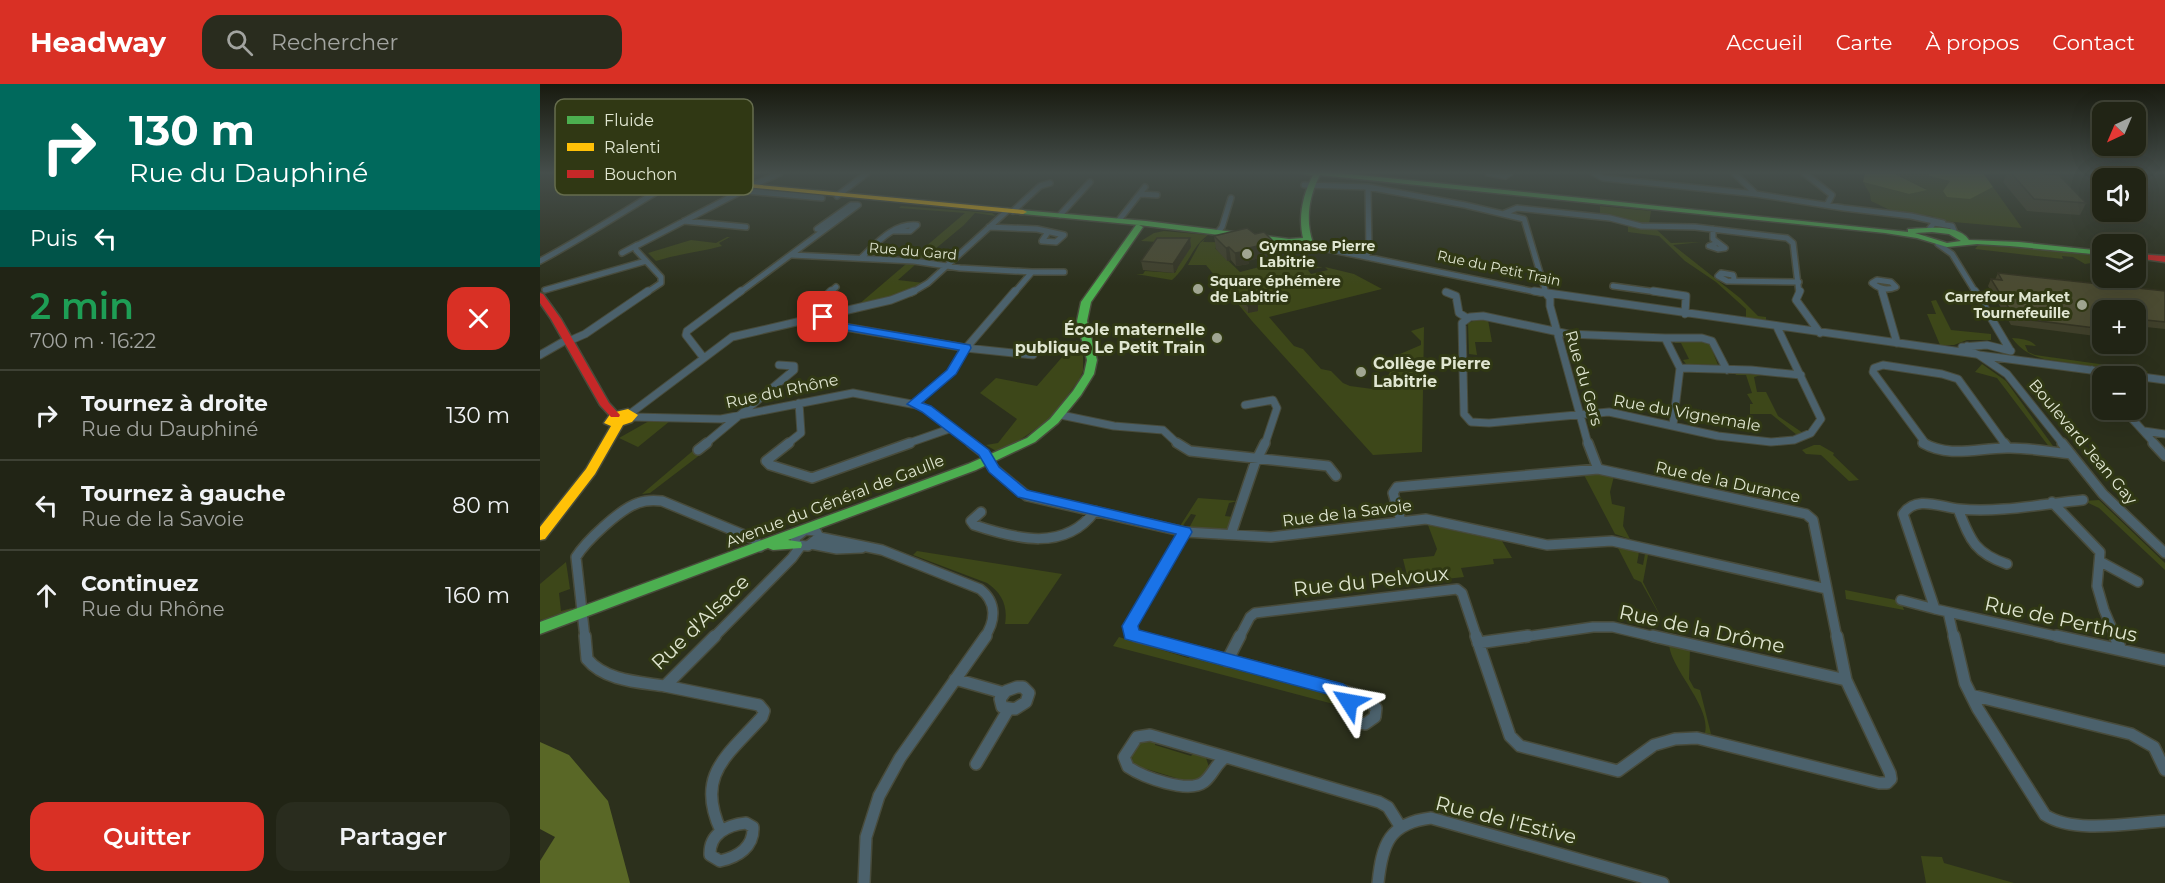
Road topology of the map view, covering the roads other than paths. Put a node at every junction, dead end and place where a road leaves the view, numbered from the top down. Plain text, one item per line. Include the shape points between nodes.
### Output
1 (628, 210) edge
2 (704, 210) edge
3 (844, 210) edge
4 (852, 210) edge
5 (1002, 210) edge
6 (1064, 210) edge
7 (1139, 210) edge
8 (1227, 210) edge
9 (1304, 210) edge
10 (1368, 210) edge
11 (1491, 210) edge
12 (1511, 210) edge
13 (1537, 210) edge
14 (1679, 210) edge
15 (1868, 210) edge
16 (1010, 211) junction
17 (1505, 213) junction
18 (1060, 215) junction
19 (1921, 217) junction
20 (684, 221) junction
21 (1943, 223) junction
22 (1138, 225) junction
23 (746, 227) dead end
24 (989, 227) junction
25 (1713, 229) junction
26 (825, 230) junction
27 (1927, 230) junction
28 (894, 231) dead end
29 (1048, 232) dead end
30 (1218, 232) junction
31 (1300, 242) junction
32 (1958, 242) junction
33 (1717, 243) dead end
34 (637, 245) junction
35 (622, 252) dead end
36 (2092, 252) edge
37 (792, 255) junction
38 (1366, 257) junction
39 (2146, 257) edge
40 (861, 258) junction
41 (2165, 259) edge
42 (540, 261) edge
43 (646, 261) junction
44 (946, 266) junction
45 (1032, 272) junction
46 (1064, 272) dead end
47 (1734, 279) dead end
48 (1799, 282) junction
49 (1613, 286) dead end
50 (836, 287) dead end
51 (1881, 289) dead end
52 (541, 292) edge
53 (1446, 292) dead end
54 (1546, 294) junction
55 (1685, 314) junction
56 (820, 316) junction
57 (1467, 318) junction
58 (1778, 327) junction
59 (590, 329) joint
60 (1557, 332) junction
61 (1820, 333) junction
62 (1998, 333) junction
63 (1665, 338) junction
64 (568, 340) junction
65 (1897, 343) junction
66 (1967, 346) junction
67 (1992, 346) junction
68 (966, 348) junction
69 (1946, 349) junction
70 (2009, 354) junction
71 (540, 355) edge
72 (1033, 355) dead end
73 (1977, 355) junction
74 (703, 357) junction
75 (779, 365) dead end
76 (1680, 369) junction
77 (1727, 370) junction
78 (2092, 370) edge
79 (2005, 372) junction
80 (1801, 375) junction
81 (2146, 377) edge
82 (2165, 380) edge
83 (799, 403) junction
84 (913, 404) junction
85 (1245, 405) dead end
86 (632, 415) junction
87 (1062, 415) junction
88 (1580, 415) junction
89 (735, 418) junction
90 (617, 420) junction
91 (2134, 420) edge
92 (1673, 425) junction
93 (952, 428) junction
94 (2144, 431) junction
95 (2165, 434) edge
96 (2008, 448) junction
97 (698, 450) dead end
98 (2071, 454) junction
99 (2165, 456) edge
100 (1257, 458) junction
101 (989, 460) junction
102 (1598, 469) junction
103 (1336, 476) dead end
104 (2083, 500) dead end
105 (2052, 502) junction
106 (1958, 509) junction
107 (1095, 511) junction
108 (981, 512) dead end
109 (1401, 521) junction
110 (805, 530) junction
111 (820, 532) junction
112 (1185, 532) junction
113 (1231, 534) junction
114 (540, 536) edge
115 (2165, 542) edge
116 (2153, 543) junction
117 (802, 545) junction
118 (763, 546) junction
119 (872, 547) junction
120 (2165, 553) edge
121 (2101, 562) junction
122 (2007, 564) dead end
123 (2138, 582) dead end
124 (1827, 589) junction
125 (1901, 600) dead end
126 (1935, 609) junction
127 (1948, 612) junction
128 (582, 614) junction
129 (543, 626) edge
130 (1478, 643) junction
131 (2121, 650) junction
132 (2165, 660) edge
133 (1227, 661) junction
134 (955, 679) junction
135 (1846, 680) junction
136 (665, 686) junction
137 (1336, 689) dead end
138 (1004, 693) junction
139 (1971, 695) junction
140 (1008, 710) junction
141 (1227, 758) junction
142 (976, 764) dead end
143 (2165, 770) edge
144 (1887, 783) joint
145 (2165, 821) edge
146 (1400, 826) junction
147 (721, 831) dead end
148 (864, 883) edge
149 (1377, 883) edge
150 (1663, 883) edge

1 - 42 street
2 - 20 street
3 - 26 street via 817,229
4 - 26 street
5 - 16 street, Rue du Petit Train
6 - 18 street
7 - 22 street
8 - 30 street
9 - 31 street via 1298,234
10 - 38 street
11 - 17 street
12 - 17 street
13 - 25 street via 1649,227
14 - 27 street via 1885,231
15 - 19 street
16 - 18 street, Rue du Petit Train
16 - 24 street
17 - 54 street, Rue du Gers via 1526,222
18 - 22 street, Rue du Petit Train
19 - 21 street
19 - 27 street
20 - 23 street
20 - 34 street
21 - 27 street
21 - 32 street via 1952,226
22 - 30 street, Rue du Petit Train
22 - 87 street, Avenue du Général de Gaulle via 1086,302 1081,330 1090,346 1091,369
24 - 29 street
24 - 44 street
25 - 33 street
25 - 48 street via 1790,239
26 - 37 street
27 - 32 street
27 - 32 street via 1938,244
28 - 40 street
30 - 31 street, Rue du Petit Train
31 - 38 street, Rue du Petit Train
32 - 36 street
32 - 62 street
34 - 35 street
34 - 43 street via 635,249
37 - 40 street, Rue du Gard
37 - 74 street via 687,331
38 - 54 street, Rue du Petit Train
39 - 41 street
40 - 44 street, Rue du Gard
43 - 52 street
43 - 59 street via 661,277 661,283
44 - 45 street, Rue du Gard
44 - 56 street via 908,294
45 - 46 street, Rue du Gard
45 - 68 street
47 - 48 street
48 - 61 street via 1796,300
49 - 55 street via 1686,296
50 - 56 street via 818,303
51 - 65 street
52 - 64 street
53 - 57 street via 1456,296 1459,313
54 - 55 street, Rue du Petit Train
54 - 60 street, Rue du Gers
55 - 58 street, Rue du Petit Train
56 - 68 street via 839,326
56 - 74 street via 736,335
57 - 60 street via 1485,316
57 - 88 street, Rue du Vignemale via 1461,324 1466,419 1478,423
58 - 61 street, Rue du Petit Train
58 - 80 street, Rue du Vignemale
59 - 64 street
60 - 63 street
60 - 88 street, Rue du Gers
61 - 65 street, Rue du Petit Train
62 - 67 street
62 - 70 street
63 - 76 street
63 - 77 street via 1710,340
64 - 71 street
64 - 90 street
65 - 69 street, Rue du Petit Train
66 - 67 street, Rue du Petit Train
66 - 69 street, Rue du Petit Train
66 - 73 street, Boulevard Jean Gay
67 - 70 street, Rue du Petit Train
68 - 72 street
68 - 84 street via 952,372
69 - 73 street, Rue du Petit Train
70 - 73 street, Rue du Petit Train
70 - 78 street
70 - 79 street via 2001,364
73 - 79 street, Boulevard Jean Gay
74 - 86 street
75 - 89 street via 794,366 794,370
76 - 77 street
76 - 92 street
77 - 80 street
79 - 98 street, Boulevard Jean Gay
80 - 92 street, Rue du Vignemale via 1821,419 1816,431 1808,436 1792,441 1757,441
81 - 82 street
83 - 84 street, Rue du Rhône via 853,393
83 - 89 street, Rue du Rhône
83 - 93 street via 801,433 766,461 808,478
84 - 93 street, Rue du Rhône via 927,409
85 - 100 street via 1264,400 1277,404
86 - 89 street, Rue du Rhône
86 - 90 street
87 - 100 street via 1114,426 1165,430 1188,451
87 - 101 street, Avenue du Général de Gaulle via 1025,445
88 - 92 street, Rue du Vignemale via 1602,412
88 - 102 street, Rue du Gers
89 - 97 street
90 - 114 street via 591,471
91 - 94 street
93 - 101 street, Rue du Rhône
94 - 95 street
94 - 99 street
96 - 96 street via 1945,452 1928,446 1873,372 1874,368 1883,365 1958,379
96 - 98 street
98 - 116 street, Boulevard Jean Gay via 2103,494
100 - 103 street via 1328,466
100 - 113 street
101 - 107 street, Rue de la Savoie via 1023,494
101 - 111 street, Avenue du Général de Gaulle
102 - 109 street, Rue de la Durance via 1397,487 1393,493
102 - 124 street, Rue de la Durance via 1803,513 1813,520
104 - 105 street
105 - 106 street via 1991,510
105 - 121 street via 2099,550
106 - 122 street via 1976,550
106 - 126 street via 1916,504 1904,512
107 - 108 street via 1076,531 1045,537 1015,536 974,525 971,521
107 - 112 street, Rue de la Savoie
109 - 113 street, Rue de la Savoie via 1271,537
109 - 124 street, Rue de la Savoie via 1426,519 1547,545 1612,541
110 - 111 street, Avenue du Général de Gaulle
110 - 117 street via 795,538
110 - 118 street, Avenue du Général de Gaulle
111 - 117 street
111 - 119 street
112 - 113 street, Rue de la Savoie
112 - 133 street via 1129,632
115 - 116 street
116 - 120 street, Boulevard Jean Gay
117 - 118 street
117 - 119 street
117 - 136 street, Rue d'Alsace
118 - 128 street, Avenue du Général de Gaulle
118 - 128 street via 662,501 637,503 577,554
119 - 134 street via 980,589 989,597 994,610 990,629
121 - 123 street
121 - 131 street via 2097,589
124 - 135 street, Rue de la Durance
125 - 126 street, Rue de Perthus
126 - 127 street, Rue de Perthus
127 - 131 street, Rue de Perthus
127 - 139 street via 1961,671
128 - 129 street, Avenue du Général de Gaulle
128 - 136 street, Rue d'Alsace via 587,658 592,667
130 - 133 street, Rue du Pelvoux via 1462,593 1452,588 1255,613
130 - 135 street, Rue de la Drôme via 1613,627
130 - 144 street, Rue du Pelvoux via 1510,736 1526,748 1618,771 1654,744 1696,738
131 - 132 street, Rue de Perthus
133 - 137 street
134 - 138 street
134 - 148 street via 879,792 866,834
135 - 144 street, Rue de la Durance via 1890,773
136 - 147 street via 759,705 764,711 718,768 709,788 711,813
138 - 140 street via 1000,703
138 - 140 street via 1023,687 1029,693 1022,706
139 - 143 street via 2131,734 2154,747
139 - 145 street via 2041,811 2050,819 2070,826
140 - 142 street
141 - 141 street via 1146,734 1134,740 1124,757 1128,767 1136,772 1190,788 1202,784
141 - 146 street via 1379,802 1388,807
146 - 149 street via 1382,852
146 - 150 street, Rue de l'Estive via 1416,820 1439,820

